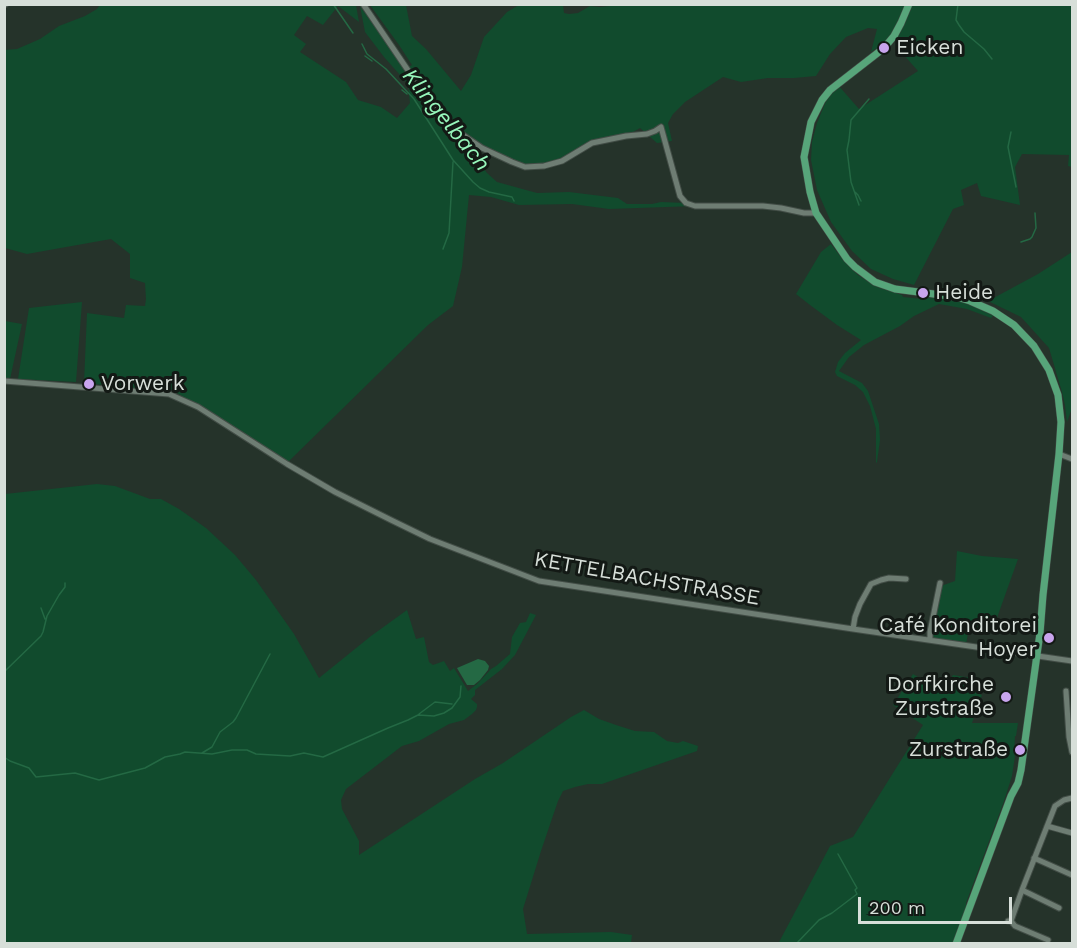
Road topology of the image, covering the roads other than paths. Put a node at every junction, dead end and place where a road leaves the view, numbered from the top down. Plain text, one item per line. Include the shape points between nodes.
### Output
1 (363, 4) edge
2 (909, 4) edge
3 (816, 213) junction
4 (4, 381) edge
5 (1059, 454) junction
6 (1072, 459) edge
7 (1049, 538) junction
8 (906, 579) dead end
9 (940, 583) dead end
10 (853, 629) junction
11 (930, 640) junction
12 (1035, 656) junction
13 (1072, 661) edge
14 (1066, 691) dead end
15 (1072, 752) edge
16 (1072, 798) edge
17 (1047, 826) junction
18 (1072, 833) edge
19 (1034, 858) junction
20 (1072, 875) edge
21 (1022, 890) junction
22 (1059, 908) dead end
23 (1048, 940) dead end
24 (956, 944) edge

1 - 3 street via 447,121 482,148 512,162 525,167 543,166 562,161 592,143 647,134 661,127 686,203
2 - 3 main road via 894,36 830,90 811,122 804,157
3 - 5 main road via 847,258 875,282 976,303 1000,315 1025,335 1041,356 1058,395
4 - 10 street, KETTELBACHSTRASSE via 169,394 335,492 430,539 539,581
5 - 6 street
5 - 7 main road
7 - 12 main road
7 - 12 main road via 1039,591
8 - 10 street via 889,578 872,584 860,604
9 - 11 street
10 - 11 street, KETTELBACHSTRASSE
11 - 12 street, KETTELBACHSTRASSE
12 - 13 street, KETTELBACHSTRASSE
12 - 24 main road via 1022,770
14 - 15 street
16 - 17 street via 1055,806
17 - 18 street
17 - 19 street
19 - 20 street
19 - 21 street
21 - 22 street
21 - 23 street via 1010,921

